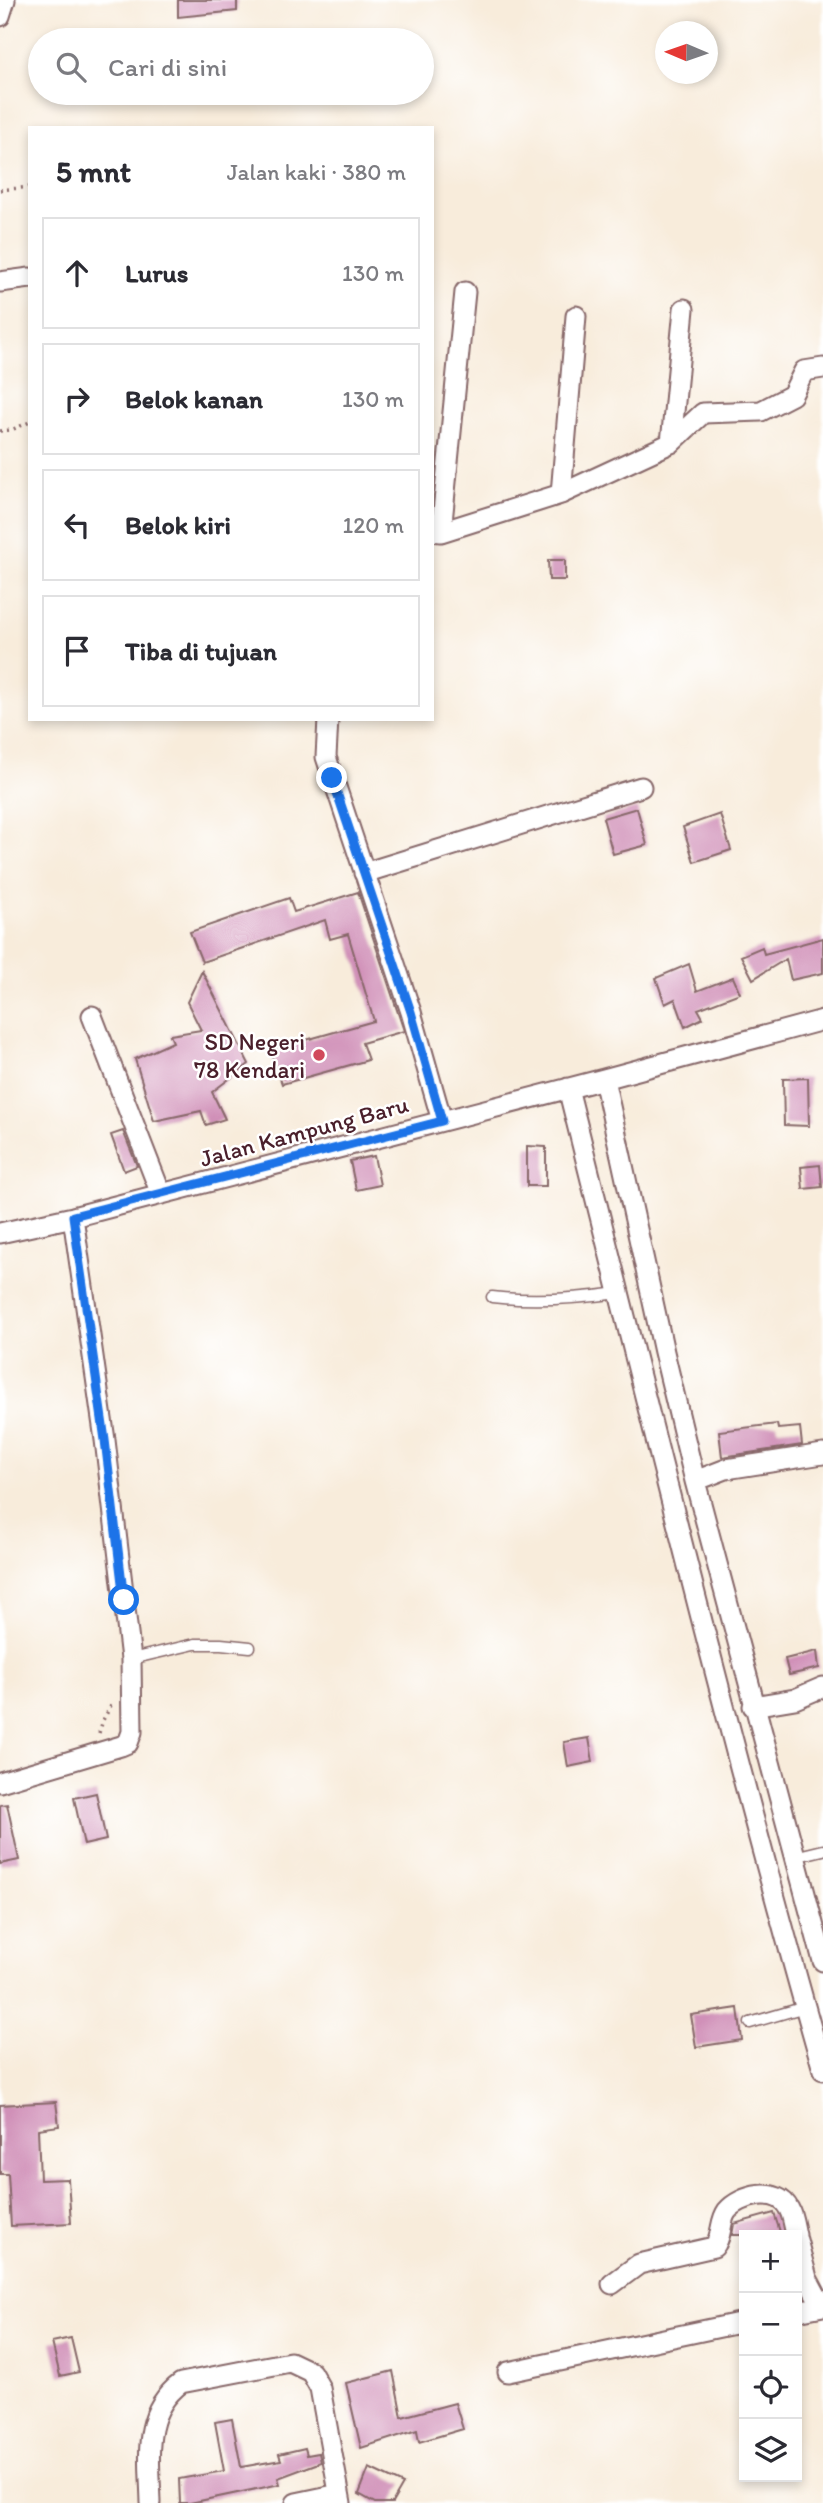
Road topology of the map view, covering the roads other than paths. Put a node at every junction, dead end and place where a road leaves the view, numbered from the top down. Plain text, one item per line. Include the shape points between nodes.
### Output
1 (5, 0) edge
2 (0, 16) edge
3 (28, 278) edge
4 (0, 282) edge
5 (465, 292) dead end
6 (684, 309) dead end
7 (576, 316) dead end
8 (823, 368) edge
9 (671, 443) junction
10 (561, 494) junction
11 (437, 531) edge
12 (328, 721) edge
13 (641, 787) dead end
14 (364, 873) junction
15 (92, 1016) dead end
16 (823, 1020) edge
17 (604, 1079) junction
18 (568, 1088) junction
19 (442, 1121) junction
20 (161, 1194) junction
21 (73, 1216) junction
22 (0, 1233) edge
23 (619, 1293) junction
24 (492, 1297) dead end
25 (823, 1454) edge
26 (695, 1481) junction
27 (250, 1647) dead end
28 (131, 1659) junction
29 (823, 1687) edge
30 (753, 1706) junction
31 (0, 1782) edge
32 (823, 1850) edge
33 (794, 1857) junction
34 (823, 1961) edge
35 (805, 2007) junction
36 (750, 2022) dead end
37 (823, 2070) edge
38 (794, 2230) edge
39 (802, 2260) edge
40 (612, 2284) dead end
41 (822, 2306) edge
42 (802, 2310) edge
43 (739, 2323) edge
44 (509, 2372) dead end
45 (340, 2499) edge
46 (151, 2503) edge
47 (296, 2503) edge

1 - 2 street
3 - 4 street
5 - 11 street
6 - 9 street
7 - 10 street
8 - 9 street via 804,371 792,395 761,411 703,413
9 - 10 street
10 - 11 street
12 - 14 street via 326,757
13 - 14 street
14 - 19 street
15 - 20 street
16 - 17 street, Jalan Kampung Baru
17 - 18 street, Jalan Kampung Baru
17 - 26 street
18 - 19 street, Jalan Kampung Baru
18 - 23 street
19 - 20 street, Jalan Kampung Baru
20 - 21 street, Jalan Kampung Baru
21 - 22 street, Jalan Kampung Baru
21 - 28 street
23 - 24 lane via 574,1300
23 - 35 street
25 - 26 street via 726,1469
26 - 30 street
27 - 28 lane via 195,1644
28 - 31 street via 132,1732 128,1743
29 - 30 street via 795,1699
30 - 33 street
32 - 33 lane
33 - 34 street
35 - 36 lane
35 - 37 street
38 - 40 street via 786,2205 773,2196 755,2195 729,2208 714,2247 639,2264
39 - 41 street
41 - 42 street
43 - 44 street
45 - 46 street via 320,2388 311,2372 290,2362 181,2383 167,2393 155,2416 151,2438
45 - 47 street

